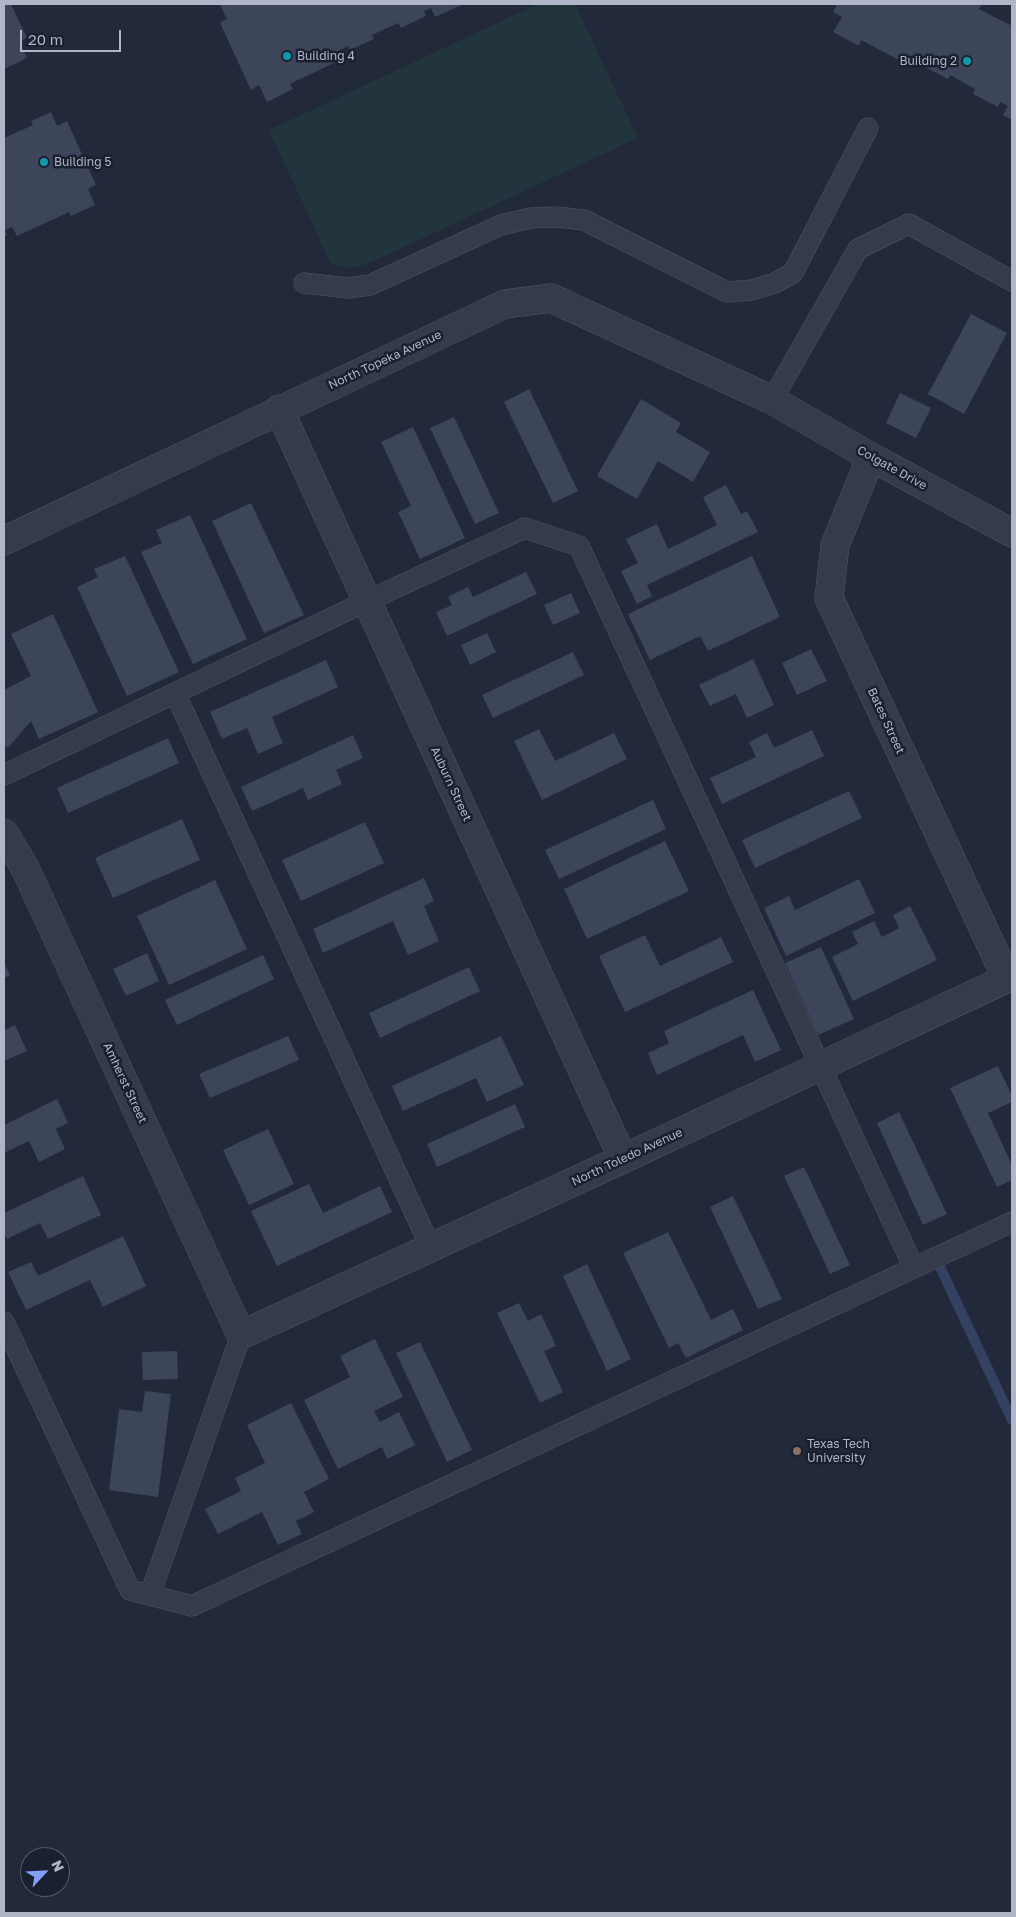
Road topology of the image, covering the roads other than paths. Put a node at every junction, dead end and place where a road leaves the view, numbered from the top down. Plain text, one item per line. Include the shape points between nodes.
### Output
1 (868, 128) dead end
2 (1012, 281) edge
3 (304, 283) dead end
4 (772, 400) junction
5 (279, 409) junction
6 (871, 457) junction
7 (1012, 533) edge
8 (4, 541) edge
9 (367, 601) junction
10 (175, 693) junction
11 (4, 775) edge
12 (4, 833) edge
13 (1009, 977) edge
14 (821, 1066) junction
15 (623, 1160) junction
16 (1012, 1222) edge
17 (430, 1248) junction
18 (914, 1268) junction
19 (4, 1322) edge
20 (241, 1335) junction
21 (150, 1596) junction

1 - 3 lane via 793,273 752,290 727,292 584,220 557,217 531,218 501,225 370,285 348,288
2 - 4 lane via 909,224 858,249
4 - 5 street, North Topeka Avenue via 552,298 505,304
4 - 6 street, Colgate Drive
5 - 8 street, North Topeka Avenue
5 - 9 street, Auburn Street
6 - 7 street, Colgate Drive
6 - 13 street, Bates Street via 835,545 829,598
9 - 10 lane
9 - 14 lane via 525,528 579,546
9 - 15 street, Auburn Street
10 - 11 lane
10 - 17 lane
12 - 20 street, Amherst Street via 25,868
13 - 14 street, North Toledo Avenue
14 - 15 street, North Toledo Avenue
14 - 18 lane
15 - 17 street, North Toledo Avenue
16 - 18 lane
17 - 20 street, North Toledo Avenue
18 - 21 lane via 192,1606
19 - 21 lane via 130,1590
20 - 21 lane

